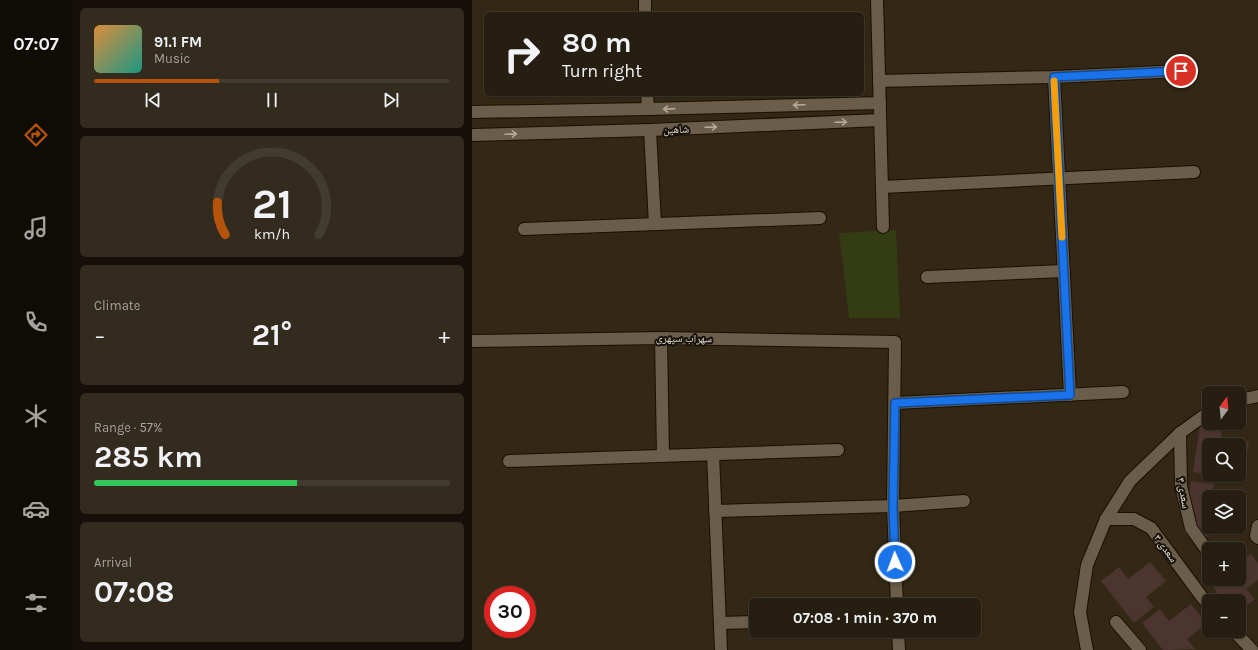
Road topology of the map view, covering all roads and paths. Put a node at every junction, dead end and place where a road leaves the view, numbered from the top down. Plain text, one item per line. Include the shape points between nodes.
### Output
1 (645, 0) edge
2 (877, 0) edge
3 (645, 12) edge
4 (1181, 71) dead end
5 (1054, 77) junction
6 (879, 81) junction
7 (647, 96) edge
8 (880, 103) junction
9 (648, 109) junction
10 (472, 112) edge
11 (880, 120) junction
12 (650, 130) junction
13 (472, 135) edge
14 (1194, 172) dead end
15 (1060, 179) junction
16 (882, 187) junction
17 (820, 218) dead end
18 (656, 224) junction
19 (884, 227) dead end
20 (524, 229) dead end
21 (1064, 271) junction
22 (927, 277) dead end
23 (661, 338) junction
24 (472, 341) edge
25 (1124, 392) dead end
26 (1070, 395) junction
27 (1258, 396) edge
28 (1246, 399) edge
29 (895, 403) junction
30 (1202, 417) edge
31 (1180, 433) junction
32 (838, 450) dead end
33 (713, 454) junction
34 (664, 456) junction
35 (508, 461) dead end
36 (964, 501) dead end
37 (893, 506) junction
38 (715, 511) junction
39 (1106, 519) junction
40 (1258, 526) edge
41 (1258, 538) edge
42 (1202, 543) edge
43 (1202, 597) edge
44 (897, 598) edge
45 (749, 622) edge
46 (1116, 622) dead end
47 (720, 623) junction
48 (898, 638) edge
49 (1241, 638) edge
50 (721, 650) edge
51 (899, 650) edge
52 (1087, 650) edge
53 (1140, 650) edge
54 (1252, 650) edge

1 - 3 street
2 - 6 street
4 - 5 street
5 - 6 street
5 - 15 street
6 - 8 street
7 - 9 street
8 -> 9 street, شاهین
8 - 11 street
9 - 10 street, شاهین
12 -> 11 street, شاهین
11 - 16 street
13 -> 12 street, شاهین
12 - 18 street
14 - 15 street
15 - 16 street
15 - 21 street
16 - 19 street
17 - 18 street
18 - 20 street
21 - 22 street
21 - 26 street
23 - 24 street, سهراب سپهری
23 - 29 street, سهراب سپهری via 895,342
23 - 34 street
25 - 26 street
26 - 29 street
27 - 28 street
29 - 37 street
30 - 31 street
31 - 39 street via 1130,481
31 - 42 street, سعدی ۴ via 1181,486 1191,528
32 - 33 street
33 - 34 street
33 - 38 street
34 - 35 street
36 - 37 street
37 - 38 street
37 - 44 street
38 - 47 street
39 - 43 street, سعدی ۳ via 1134,519 1152,528
39 - 52 street via 1087,565 1080,612
40 - 41 street
45 - 47 street
46 - 53 street
47 - 50 street
48 - 51 street
49 - 54 street

